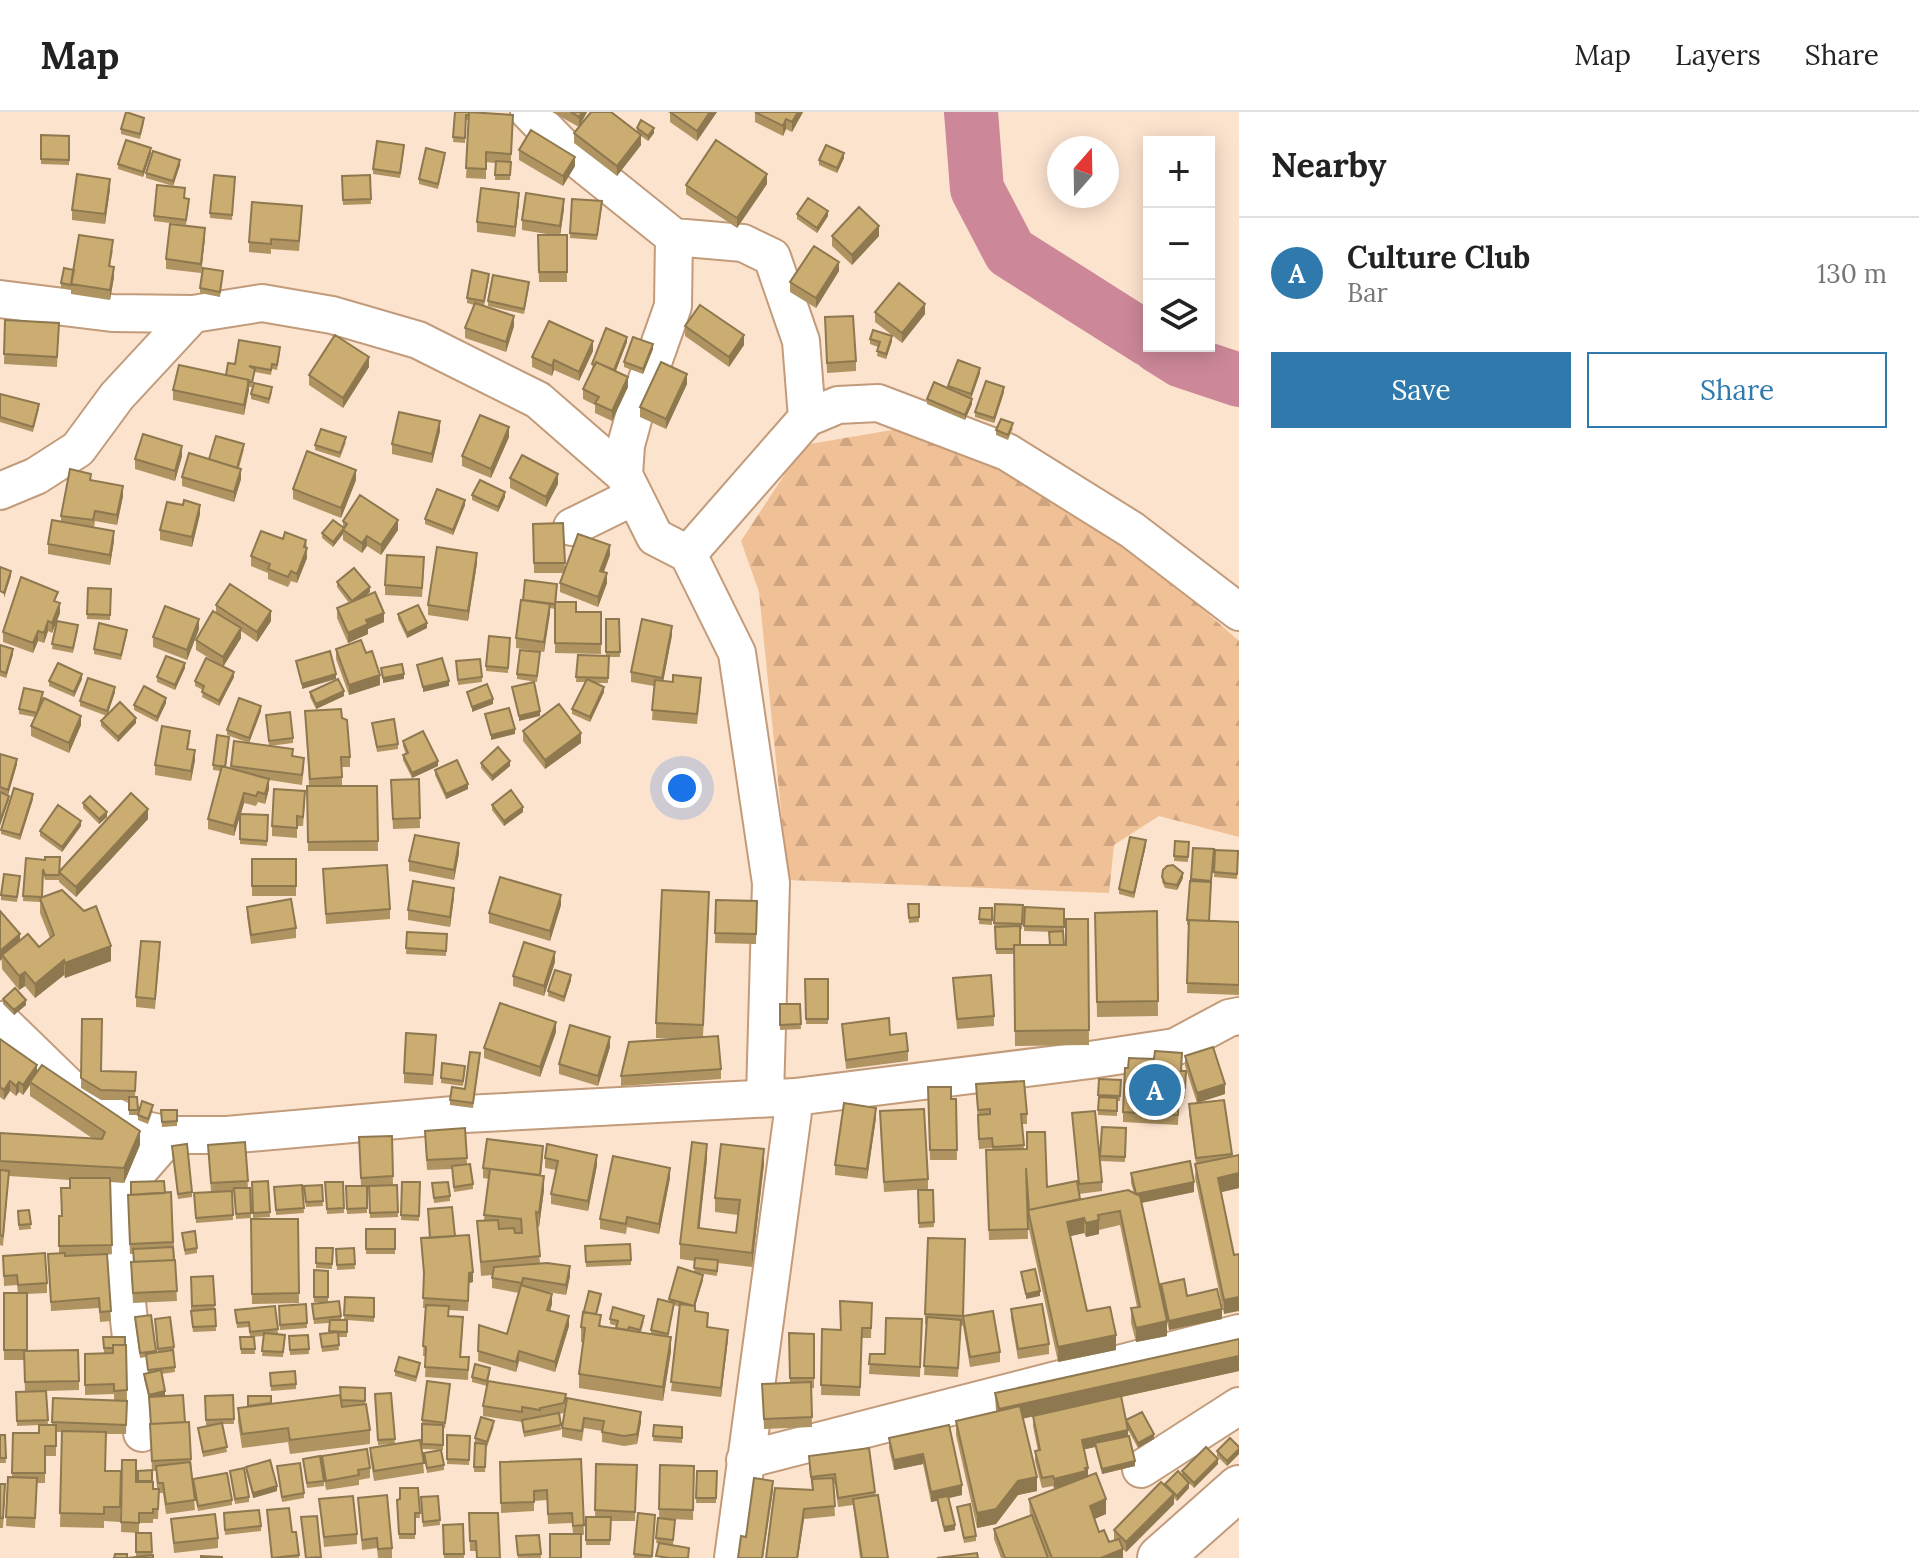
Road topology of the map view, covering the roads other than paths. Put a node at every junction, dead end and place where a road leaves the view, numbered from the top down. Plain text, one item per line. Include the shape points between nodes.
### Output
1 (529, 112) edge
2 (674, 237) junction
3 (0, 299) edge
4 (193, 314) junction
5 (807, 418) junction
6 (628, 486) junction
7 (0, 491) edge
8 (572, 527) dead end
9 (688, 554) junction
10 (1239, 612) edge
11 (1239, 1016) edge
12 (0, 1020) edge
13 (780, 1097) junction
14 (170, 1135) junction
15 (1239, 1333) edge
16 (1239, 1406) edge
17 (142, 1433) dead end
18 (745, 1460) junction
19 (1141, 1469) dead end
20 (1239, 1488) edge
21 (733, 1558) edge
22 (1160, 1558) edge

1 - 2 street via 567,151
2 - 5 street via 743,243 772,257 801,341
2 - 6 street via 673,306 626,445
3 - 4 street via 112,313
4 - 6 street via 262,303 332,315 418,340 538,400
4 - 7 street via 117,396 78,449
5 - 9 street
5 - 10 street via 838,405 878,403 1007,452 1132,530
6 - 8 street
6 - 9 street via 655,537
9 - 13 street via 737,653 771,883
11 - 13 street via 1175,1047
12 - 14 street via 71,1089 140,1129
13 - 14 street
13 - 18 street via 760,1365
14 - 17 street via 123,1195 123,1268
15 - 18 street
16 - 19 street
18 - 21 street
20 - 22 main road

